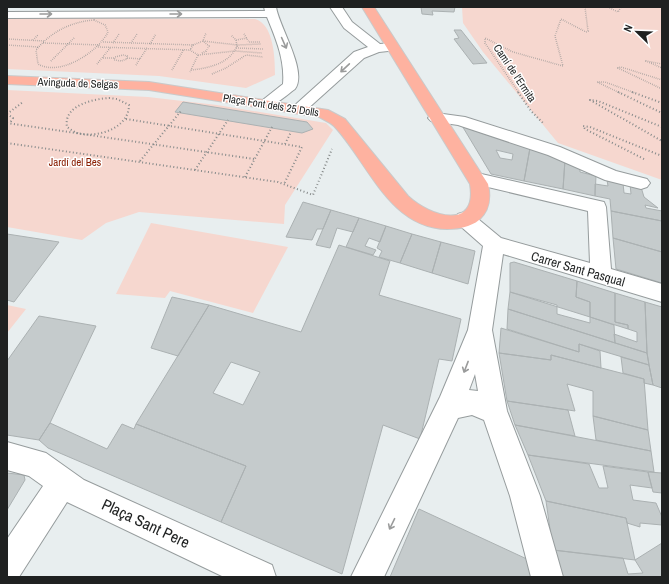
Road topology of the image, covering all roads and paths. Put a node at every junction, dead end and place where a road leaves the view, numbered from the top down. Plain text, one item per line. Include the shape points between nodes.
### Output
1 (336, 7) edge
2 (368, 7) edge
3 (585, 7) edge
4 (608, 7) edge
5 (621, 7) edge
6 (270, 10) edge
7 (7, 15) edge
8 (209, 27) dead end
9 (227, 31) dead end
10 (107, 37) dead end
11 (74, 38) dead end
12 (247, 38) dead end
13 (7, 39) edge
14 (134, 40) dead end
15 (236, 40) junction
16 (203, 41) junction
17 (102, 42) junction
18 (42, 43) junction
19 (131, 43) junction
20 (68, 44) junction
21 (268, 44) dead end
22 (7, 45) edge
23 (100, 45) junction
24 (193, 45) junction
25 (237, 45) junction
26 (392, 47) junction
27 (110, 48) junction
28 (128, 48) junction
29 (236, 48) junction
30 (247, 48) dead end
31 (377, 48) junction
32 (184, 50) junction
33 (190, 50) junction
34 (235, 51) junction
35 (264, 53) dead end
36 (198, 54) junction
37 (123, 55) junction
38 (266, 57) dead end
39 (114, 58) junction
40 (128, 58) junction
41 (141, 59) dead end
42 (662, 64) edge
43 (662, 68) edge
44 (42, 70) dead end
45 (170, 73) dead end
46 (210, 74) dead end
47 (7, 80) edge
48 (662, 80) edge
49 (149, 86) joint
50 (662, 89) edge
51 (26, 100) dead end
52 (266, 103) junction
53 (662, 104) edge
54 (299, 109) junction
55 (181, 111) dead end
56 (662, 113) edge
57 (7, 114) edge
58 (436, 118) junction
59 (126, 119) junction
60 (228, 119) dead end
61 (9, 123) edge
62 (169, 126) junction
63 (547, 127) dead end
64 (662, 127) edge
65 (272, 128) dead end
66 (291, 132) dead end
67 (81, 134) junction
68 (218, 134) junction
69 (264, 141) junction
70 (662, 141) edge
71 (7, 142) edge
72 (334, 143) dead end
73 (154, 144) junction
74 (285, 144) junction
75 (206, 152) junction
76 (662, 156) edge
77 (254, 159) junction
78 (140, 162) junction
79 (648, 162) dead end
80 (195, 170) junction
81 (245, 177) junction
82 (477, 179) junction
83 (641, 183) dead end
84 (284, 184) junction
85 (466, 219) junction
86 (494, 244) junction
87 (601, 275) junction
88 (662, 293) edge
89 (480, 330) junction
90 (450, 406) junction
91 (494, 411) junction
92 (7, 456) edge
93 (62, 482) junction
94 (7, 567) edge
95 (260, 577) edge
96 (367, 577) edge
97 (547, 577) edge

1 - 31 street via 348,25
2 - 26 main road
3 - 63 path, Camí de l'Ermita via 588,31 586,32 561,19 555,36 563,66 502,49 485,38 484,42 531,112
4 - 5 path via 618,12
7 -> 6 street
6 -> 52 street via 290,56 291,78 290,86
8 - 16 path
9 - 15 path
10 - 17 path
11 - 20 path
12 - 15 path
13 - 18 path via 45,41
14 - 19 path
15 - 25 path
16 - 24 path
16 - 25 path
16 - 36 path via 209,46 206,51
17 - 19 path
17 - 23 path
18 - 20 path
18 - 22 path via 39,47
19 - 24 path
20 - 23 path
20 - 44 path
21 - 25 path
23 - 27 path via 98,47
24 - 33 path
25 - 29 path
26 - 31 street
26 - 58 main road
27 - 28 path
27 - 39 path via 102,58
28 - 32 path
28 - 37 path
29 - 30 path
29 - 34 path
31 -> 54 street via 359,55
32 - 33 path
32 - 45 path
33 - 36 path
34 - 35 path
34 - 36 path
34 - 36 path via 218,64 191,70
37 - 39 path
37 - 40 path
38 - 46 path via 246,55 226,68
39 - 40 path via 119,62
40 - 41 path
42 - 43 path via 646,61
47 - 49 main road, Avinguda de Selgas
48 - 50 path via 618,68
49 - 52 main road, Plaça Font dels 25 Dolls
51 - 57 path
52 - 54 main road, Plaça Font dels 25 Dolls
53 - 56 path via 604,82 597,82
54 - 85 main road, Plaça Font dels 25 Dolls via 323,113 339,122 410,210 431,220 443,222
55 - 62 path
57 - 61 path via 13,118
58 - 82 main road
58 - 83 street via 460,120 554,151 611,176
59 - 62 path
59 - 67 path via 104,132
59 - 67 path via 130,111 129,105 124,101 109,98 89,101 72,110 66,122 67,127
60 - 68 path
61 - 67 path
62 - 68 path
62 - 73 path
64 - 70 path via 590,100
65 - 69 path
66 - 74 path
67 - 73 path
68 - 69 path
68 - 75 path
69 - 74 path
69 - 77 path
71 - 78 path
72 - 84 path via 312,195
73 - 75 path
73 - 78 path
74 - 84 path via 302,146
75 - 77 path
75 - 80 path
76 - 79 path via 590,126 583,126
77 - 81 path
78 - 80 path
80 - 81 path
81 - 84 path
82 - 85 main road via 482,192 481,206
82 - 87 street via 597,207
85 - 86 street
86 - 87 street, Carrer Sant Pasqual
86 - 89 street
87 - 88 street, Carrer Sant Pasqual
89 -> 90 street
89 - 91 street
90 - 91 street via 474,402
90 -> 96 street
91 - 97 street via 525,496
92 - 93 street, Plaça Sant Pere via 36,463
93 - 94 street
93 - 95 street, Plaça Sant Pere via 74,490

